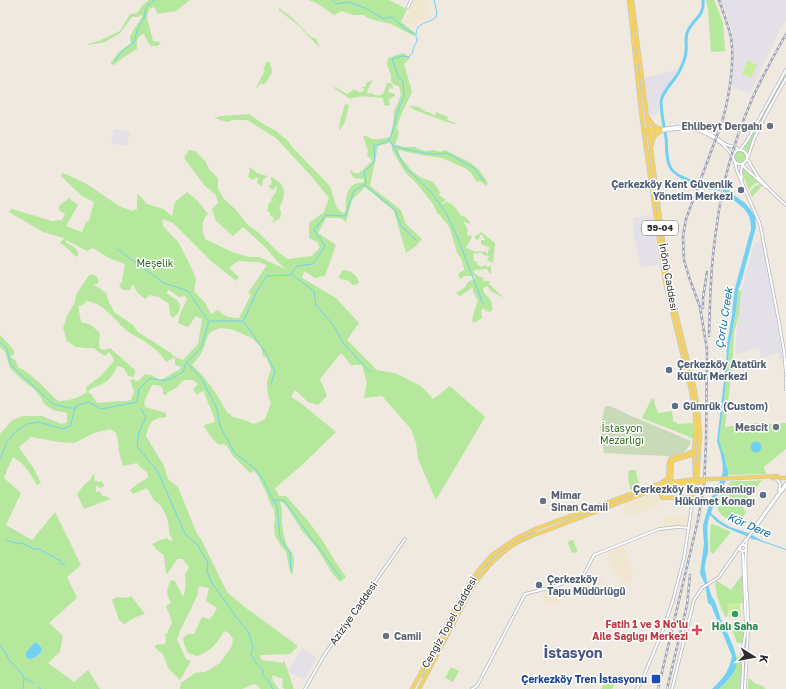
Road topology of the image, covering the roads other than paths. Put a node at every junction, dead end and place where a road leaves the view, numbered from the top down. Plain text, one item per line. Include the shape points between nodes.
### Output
1 (411, 0) edge
2 (630, 0) edge
3 (408, 7) dead end
4 (786, 70) edge
5 (786, 78) edge
6 (646, 112) junction
7 (671, 129) junction
8 (661, 130) junction
9 (649, 131) junction
10 (644, 132) junction
11 (740, 150) junction
12 (651, 153) junction
13 (733, 158) junction
14 (748, 158) junction
15 (735, 162) junction
16 (742, 164) junction
17 (745, 187) junction
18 (772, 192) junction
19 (786, 205) edge
20 (681, 342) junction
21 (786, 375) edge
22 (786, 388) edge
23 (694, 450) junction
24 (699, 452) junction
25 (695, 454) junction
26 (786, 477) edge
27 (774, 478) junction
28 (696, 481) junction
29 (673, 482) junction
30 (688, 482) junction
31 (786, 483) edge
32 (656, 484) junction
33 (786, 486) edge
34 (660, 488) junction
35 (778, 493) junction
36 (693, 497) junction
37 (768, 509) junction
38 (689, 528) junction
39 (405, 539) dead end
40 (747, 539) junction
41 (742, 545) junction
42 (746, 548) junction
43 (741, 550) junction
44 (747, 652) junction
45 (742, 654) junction
46 (747, 657) junction
47 (305, 689) edge
48 (412, 689) edge
49 (419, 689) edge
50 (472, 689) edge
51 (637, 689) edge
52 (672, 689) edge
53 (744, 689) edge

1 - 3 main road
2 - 6 main road, İnönü Caddesi / 59-04
2 - 10 main road, İnönü Caddesi / 59-04
4 - 11 main road
5 - 14 main road via 754,139
6 - 8 main road via 651,123
6 - 9 main road, İnönü Caddesi / 59-04
7 - 8 main road
7 - 11 main road via 694,126
7 - 13 main road via 694,129 712,136
8 - 9 main road
8 - 12 main road via 652,140
9 - 10 main road
9 - 12 main road, İnönü Caddesi / 59-04
10 - 20 main road, İnönü Caddesi / 59-04 via 665,282
11 - 13 main road via 734,153
11 - 14 main road via 745,151
12 - 20 main road, İnönü Caddesi / 59-04 via 668,281
13 - 15 main road
14 - 16 main road
14 - 18 main road via 758,177
15 - 16 main road
15 - 17 main road
16 - 17 main road via 741,172
16 - 18 main road
17 - 21 main road via 760,224 781,334
18 - 19 main road
20 - 23 main road, İnönü Caddesi / 59-04 via 695,412
20 - 24 main road, İnönü Caddesi / 59-04 via 698,409
21 - 22 main road
23 - 24 main road
23 - 25 main road, İnönü Caddesi
23 - 32 main road via 670,460 667,479
24 - 25 main road
24 - 28 main road, İnönü Caddesi / 59-04
25 - 28 main road, 59-04
25 - 29 main road via 672,462
26 - 27 main road
26 - 30 main road, bridge
27 - 30 main road, bridge
27 - 35 main road via 780,483
28 - 36 main road, 59-04
29 - 30 main road, Cengiz Topel Caddesi
29 - 32 main road, Cengiz Topel Caddesi
30 - 34 main road, Cengiz Topel Caddesi
31 - 35 main road
32 - 48 main road, Cengiz Topel Caddesi via 535,529 492,555 466,589
33 - 37 main road
34 - 36 main road via 662,498
34 - 49 main road, Cengiz Topel Caddesi via 536,534 494,560 472,588
35 - 37 main road
36 - 38 main road, 59-04
37 - 40 main road
38 - 50 main road via 659,529 594,555 583,576 525,594 477,686
38 - 51 main road, 59-04 via 668,615
39 - 47 main road, Aziziye Caddesi via 323,657
40 - 41 main road
40 - 42 main road
41 - 42 main road
41 - 43 main road
42 - 43 main road
42 - 44 main road
43 - 45 main road via 746,628
43 - 52 main road via 737,551 719,577 703,587 694,600
44 - 45 main road via 744,651
44 - 46 main road
45 - 46 main road
45 - 53 main road
46 - 53 main road

